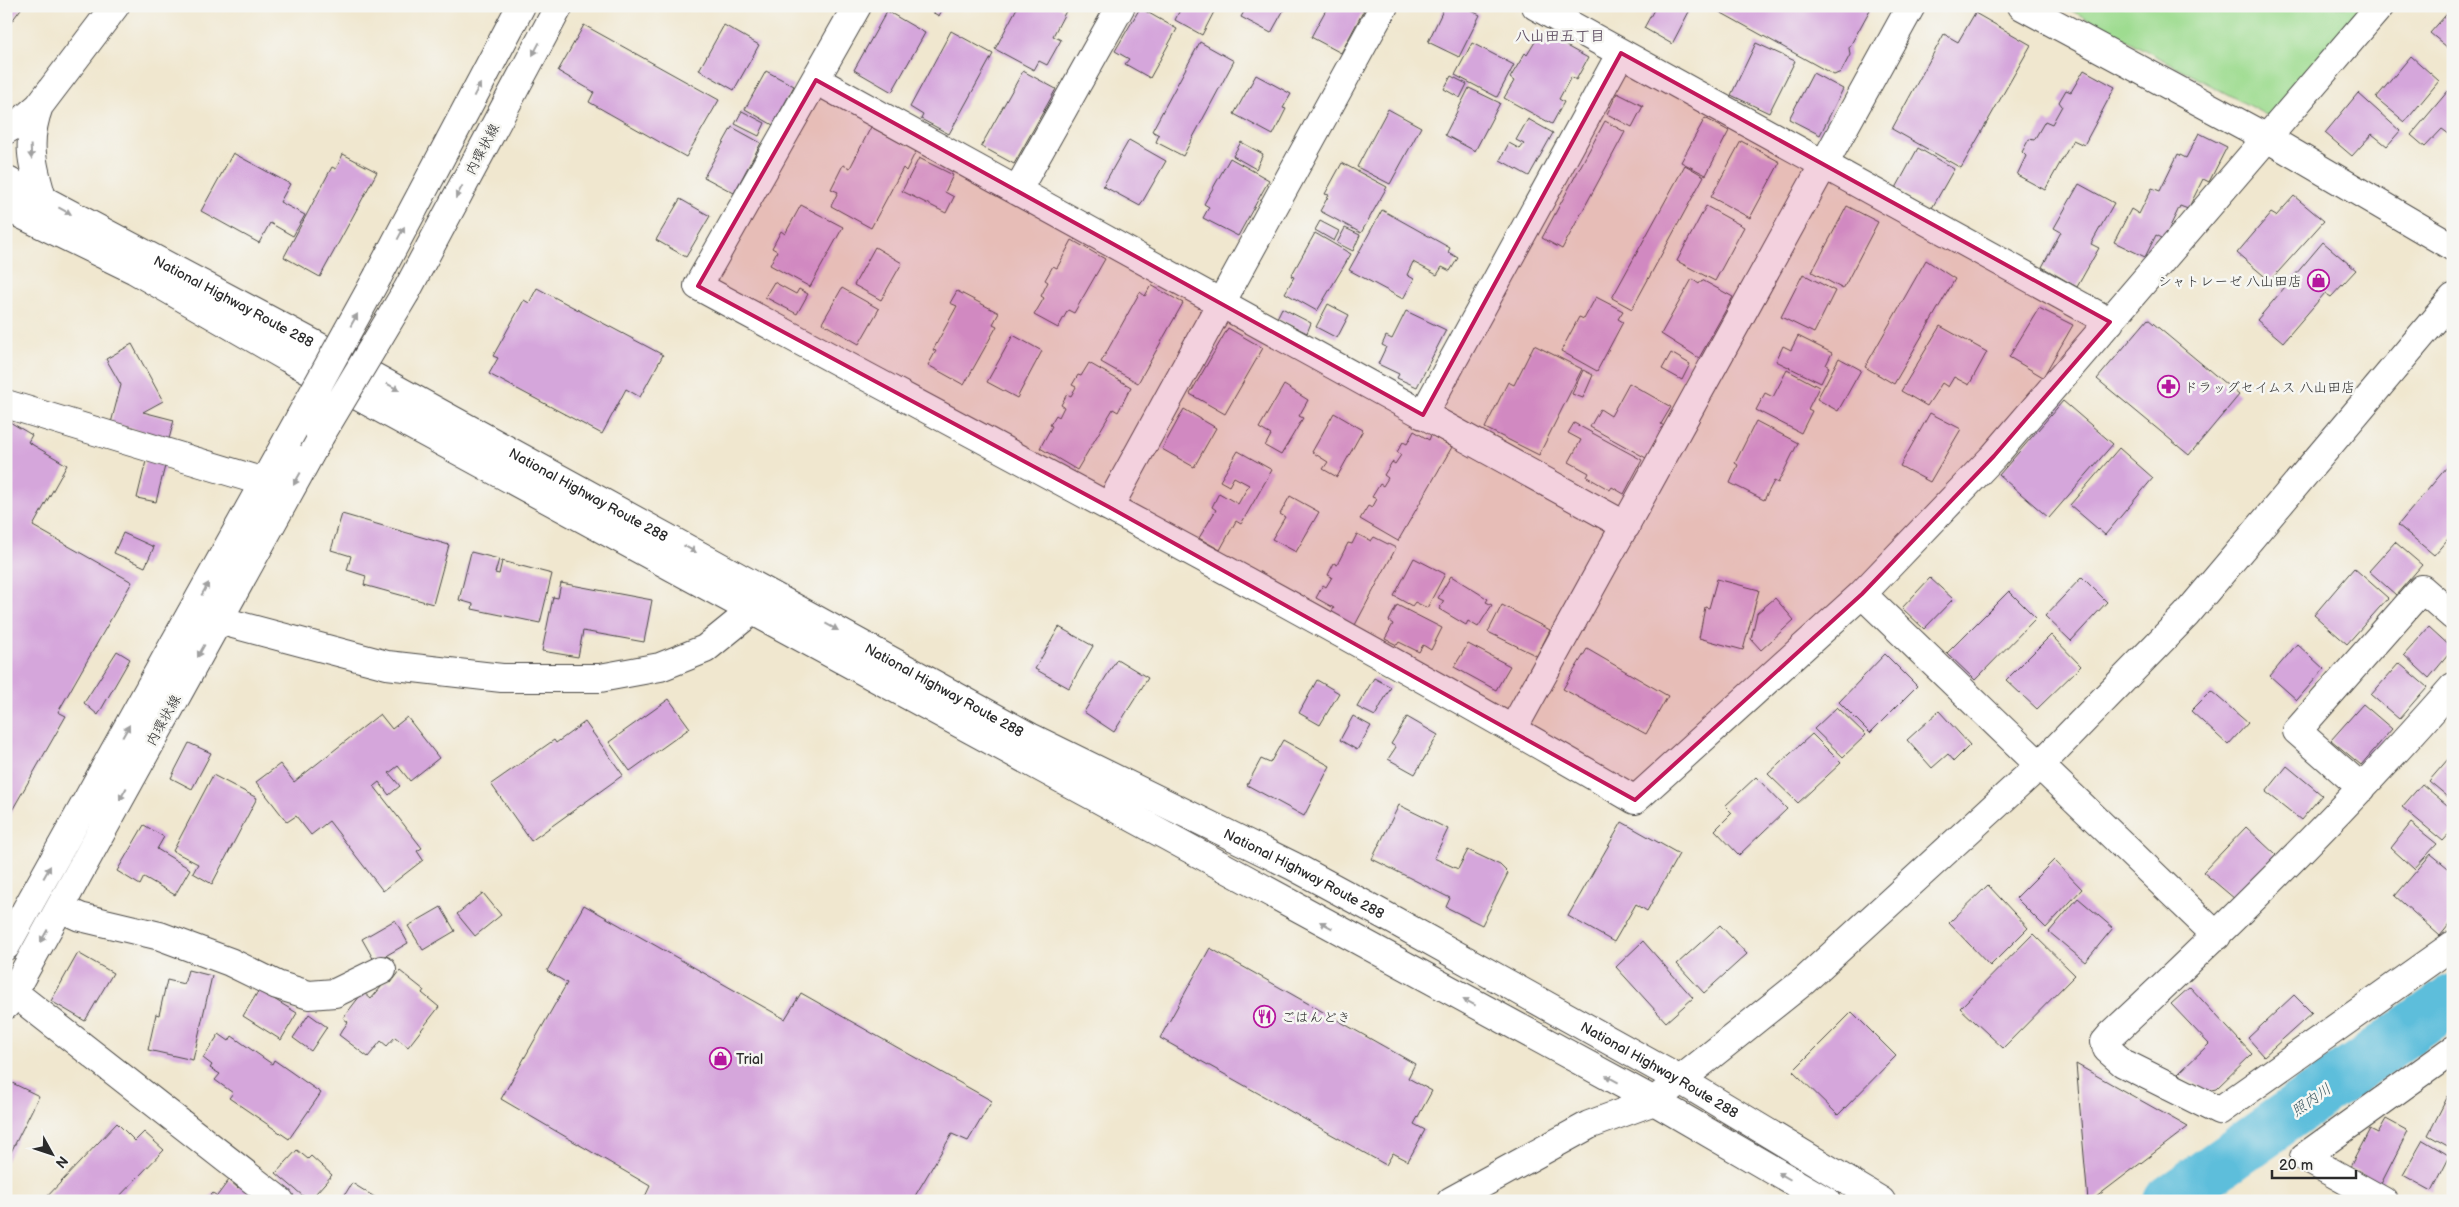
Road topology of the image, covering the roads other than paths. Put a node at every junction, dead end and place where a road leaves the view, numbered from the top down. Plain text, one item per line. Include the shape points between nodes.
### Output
1 (115, 6) edge
2 (521, 6) edge
3 (559, 6) edge
4 (857, 6) edge
5 (1120, 6) edge
6 (1384, 6) edge
7 (1536, 6) edge
8 (1911, 6) edge
9 (2022, 6) edge
10 (2380, 6) edge
11 (1621, 53) junction
12 (816, 80) junction
13 (38, 106) junction
14 (6, 130) edge
15 (2267, 138) junction
16 (1825, 164) junction
17 (6, 180) edge
18 (1017, 191) junction
19 (42, 198) junction
20 (6, 208) edge
21 (2453, 247) edge
22 (2453, 298) edge
23 (1219, 304) junction
24 (2110, 322) junction
25 (6, 404) edge
26 (1424, 415) junction
27 (264, 482) junction
28 (1109, 507) junction
29 (1626, 526) junction
30 (1862, 594) junction
31 (758, 600) junction
32 (192, 614) junction
33 (2453, 616) edge
34 (218, 621) junction
35 (2453, 687) edge
36 (1513, 728) junction
37 (2041, 764) junction
38 (2362, 788) junction
39 (60, 908) junction
40 (14, 915) edge
41 (2217, 936) junction
42 (2453, 945) edge
43 (6, 946) edge
44 (382, 970) dead end
45 (10, 999) edge
46 (2453, 1050) edge
47 (1682, 1081) junction
48 (1654, 1101) junction
49 (280, 1201) edge
50 (1451, 1201) edge
51 (1826, 1201) edge
52 (1881, 1201) edge
53 (2384, 1201) edge

1 - 13 main road
27 -> 2 main road, 内環状線, bridge
3 -> 34 main road, 内環状線, bridge via 406,292 320,436
4 - 12 main road
5 - 18 main road
6 - 23 main road
7 - 11 main road
8 - 16 main road
9 - 15 main road
10 - 15 main road
11 - 16 main road
11 - 26 main road
12 - 18 main road
12 - 28 main road via 698,286
13 - 14 main road
13 -> 19 main road via 32,124 32,166
15 - 21 main road
15 - 24 main road
16 - 24 main road
16 - 29 main road
17 - 19 main road, National Highway Route 288
18 - 23 main road
19 -> 31 main road, National Highway Route 288
20 - 31 main road, National Highway Route 288 via 135,270 288,358
22 - 37 main road via 2186,615
23 - 26 main road
23 - 28 main road
24 - 30 main road via 1994,456
25 - 27 main road
26 - 29 main road
32 -> 27 main road, 内環状線
28 - 36 main road
29 - 36 main road
30 - 36 main road via 1635,800
30 - 37 main road
31 - 34 main road via 705,649 660,667 600,678 502,678 386,665
31 -> 47 main road, National Highway Route 288 via 1302,871
48 -> 31 main road, National Highway Route 288 via 1361,944
32 - 34 main road
40 -> 32 main road, 内環状線
33 - 38 main road via 2422,589 2297,730
34 -> 39 main road, 内環状線
35 - 38 main road
37 - 41 main road
37 - 47 main road via 1804,981
38 - 41 main road
39 - 44 main road via 80,918 160,936 230,962 276,985 309,995 335,993
39 -> 45 main road, 内環状線
40 - 43 main road, 内環状線
41 - 42 main road via 2105,1042 2107,1049 2123,1063 2218,1112
45 - 49 main road
46 - 53 main road via 2304,1156
47 - 48 main road
47 - 52 main road, National Highway Route 288
48 - 50 main road via 1589,1125
51 -> 48 main road, National Highway Route 288

